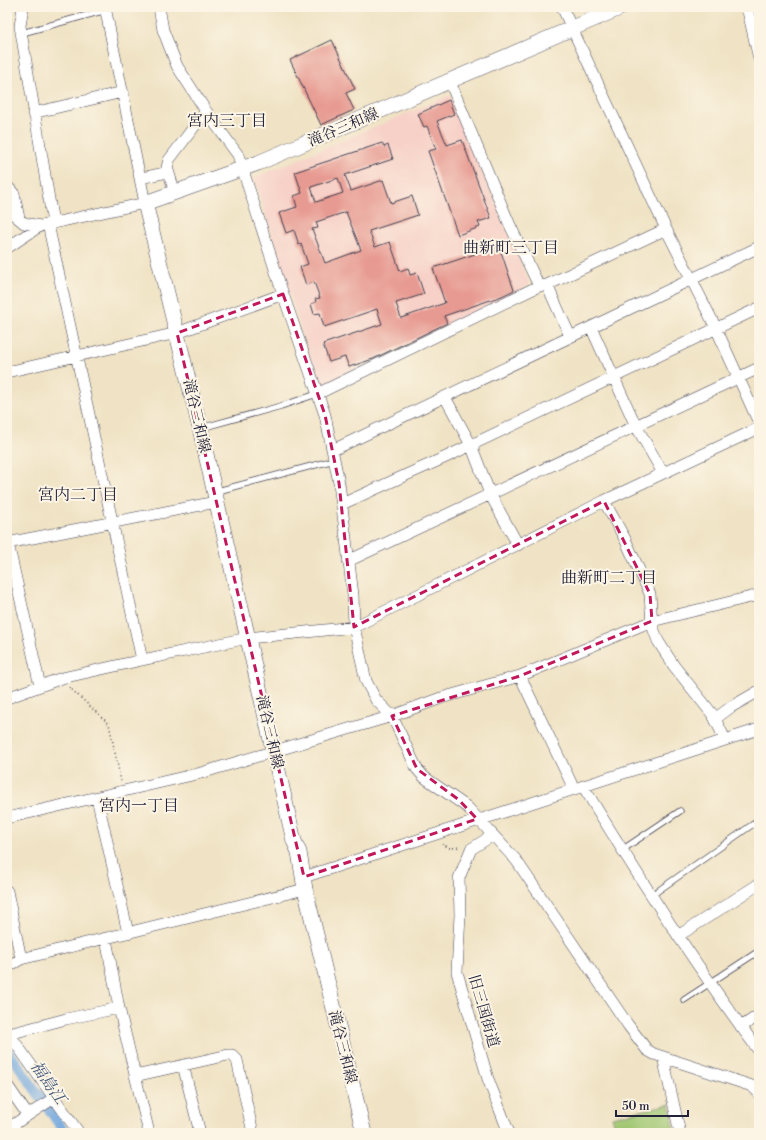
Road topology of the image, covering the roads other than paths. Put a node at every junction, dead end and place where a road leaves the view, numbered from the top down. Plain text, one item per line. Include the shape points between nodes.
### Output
1 (23, 7) edge
2 (159, 7) edge
3 (562, 7) edge
4 (622, 7) edge
5 (748, 7) edge
6 (105, 9) edge
7 (572, 28) junction
8 (22, 33) junction
9 (759, 59) edge
10 (450, 82) junction
11 (123, 92) junction
12 (206, 111) junction
13 (33, 113) junction
14 (243, 168) junction
15 (168, 172) junction
16 (140, 178) junction
17 (7, 186) edge
18 (175, 193) junction
19 (145, 203) junction
20 (7, 209) edge
21 (19, 218) junction
22 (47, 224) junction
23 (666, 229) junction
24 (759, 247) edge
25 (7, 248) edge
26 (691, 281) junction
27 (543, 286) junction
28 (283, 294) junction
29 (759, 308) edge
30 (591, 327) junction
31 (716, 328) junction
32 (177, 333) junction
33 (570, 336) junction
34 (76, 356) junction
35 (759, 368) edge
36 (7, 372) edge
37 (614, 376) junction
38 (738, 378) junction
39 (316, 394) junction
40 (445, 397) junction
41 (759, 423) edge
42 (635, 424) junction
43 (200, 428) junction
44 (759, 428) edge
45 (471, 445) junction
46 (333, 455) junction
47 (663, 473) junction
48 (490, 494) junction
49 (215, 497) junction
50 (604, 501) junction
51 (342, 504) junction
52 (112, 522) junction
53 (7, 541) edge
54 (518, 545) junction
55 (348, 562) junction
56 (759, 595) edge
57 (652, 621) junction
58 (354, 627) junction
59 (248, 638) junction
60 (142, 660) junction
61 (520, 676) junction
62 (40, 686) junction
63 (759, 690) edge
64 (7, 698) edge
65 (392, 716) junction
66 (715, 719) junction
67 (759, 728) edge
68 (725, 739) junction
69 (274, 751) junction
70 (579, 787) junction
71 (97, 798) junction
72 (680, 811) dead end
73 (7, 818) edge
74 (477, 819) junction
75 (759, 820) edge
76 (493, 835) junction
77 (622, 850) junction
78 (304, 883) junction
79 (759, 884) edge
80 (7, 891) edge
81 (652, 895) junction
82 (128, 933) junction
83 (678, 936) junction
84 (106, 939) junction
85 (759, 951) edge
86 (21, 959) junction
87 (7, 967) edge
88 (711, 983) junction
89 (684, 1000) dead end
90 (119, 1008) junction
91 (759, 1015) edge
92 (741, 1026) junction
93 (8, 1033) edge
94 (759, 1051) edge
95 (662, 1057) junction
96 (183, 1065) junction
97 (135, 1076) junction
98 (7, 1085) edge
99 (757, 1086) edge
100 (51, 1099) junction
101 (27, 1114) junction
102 (7, 1128) edge
103 (79, 1133) edge
104 (149, 1133) edge
105 (200, 1133) edge
106 (253, 1133) edge
107 (364, 1133) edge
108 (509, 1133) edge
109 (680, 1133) edge

1 - 8 street via 20,26
2 - 12 street via 163,30 177,66
3 - 7 street
4 - 7 main road, 滝谷三和線
5 - 9 street
6 - 8 lane
6 - 11 street
7 - 10 main road, 滝谷三和線
7 - 23 street
8 - 13 street
10 - 14 main road, 滝谷三和線
10 - 27 street via 509,224
11 - 13 street
11 - 16 street
12 - 14 street via 238,155
12 - 15 street via 169,160
13 - 22 street
14 - 18 main road, 滝谷三和線
14 - 28 street
15 - 16 street
15 - 18 street
16 - 19 street
17 - 21 street via 14,194
18 - 19 main road, 滝谷三和線
19 - 22 street
19 - 32 main road, 滝谷三和線
20 - 21 street
21 - 22 street via 24,223
22 - 25 street
22 - 34 street
23 - 26 street
23 - 27 street
24 - 26 street
26 - 30 street
26 - 31 street
27 - 33 street
27 - 39 street
28 - 32 street
28 - 39 street
29 - 31 street
30 - 33 street
30 - 37 street
31 - 37 street
31 - 38 street
32 - 34 street
32 - 43 main road, 滝谷三和線
33 - 40 street
34 - 36 street
34 - 52 street
35 - 38 street
37 - 42 street
37 - 45 street
38 - 41 street
38 - 42 street
39 - 43 lane
39 - 46 street via 325,415
40 - 45 street
40 - 46 street
42 - 47 street
42 - 48 street
43 - 49 main road, 滝谷三和線
44 - 47 street
45 - 48 street
45 - 51 street
46 - 49 lane
46 - 51 street
47 - 50 street
48 - 54 street
48 - 55 street
49 - 52 street
49 - 59 main road, 滝谷三和線
50 - 54 street
50 - 57 street via 650,594
51 - 55 street
52 - 53 street
52 - 60 street
53 - 62 street
54 - 58 street
55 - 58 street
56 - 57 street
57 - 61 street
57 - 66 street via 653,633 662,650
58 - 59 street
58 - 65 street via 366,681 376,700
59 - 60 street
59 - 69 main road, 滝谷三和線
60 - 62 street
61 - 65 street via 441,698
61 - 70 street
62 - 64 street
63 - 66 street via 731,706
65 - 69 street
65 - 74 street via 417,769 428,780 459,800
66 - 68 street
67 - 68 street
68 - 70 street
69 - 71 street via 201,773
69 - 78 main road, 滝谷三和線
70 - 74 street
70 - 77 street
71 - 73 street
71 - 82 street
72 - 77 lane
74 - 76 street
74 - 78 street via 430,834
75 - 81 lane
76 - 95 street via 516,860 642,1044 647,1050
76 - 108 street, 旧三国街道 via 471,848 459,878 457,972 488,1079
77 - 81 street
78 - 82 street
78 - 107 main road, 滝谷三和線
79 - 83 street
80 - 86 street
81 - 83 street
82 - 84 street
83 - 88 street
84 - 86 street
84 - 90 street
85 - 88 lane
86 - 87 street
88 - 89 lane
88 - 92 street
90 - 93 street
90 - 97 street
91 - 92 street
92 - 94 street
93 - 100 street
95 - 99 street
95 - 109 street
96 - 97 street
96 - 105 street
96 - 106 street via 228,1055 236,1057
97 - 104 street
98 - 101 street
100 - 101 street
100 - 103 street
101 - 102 street

